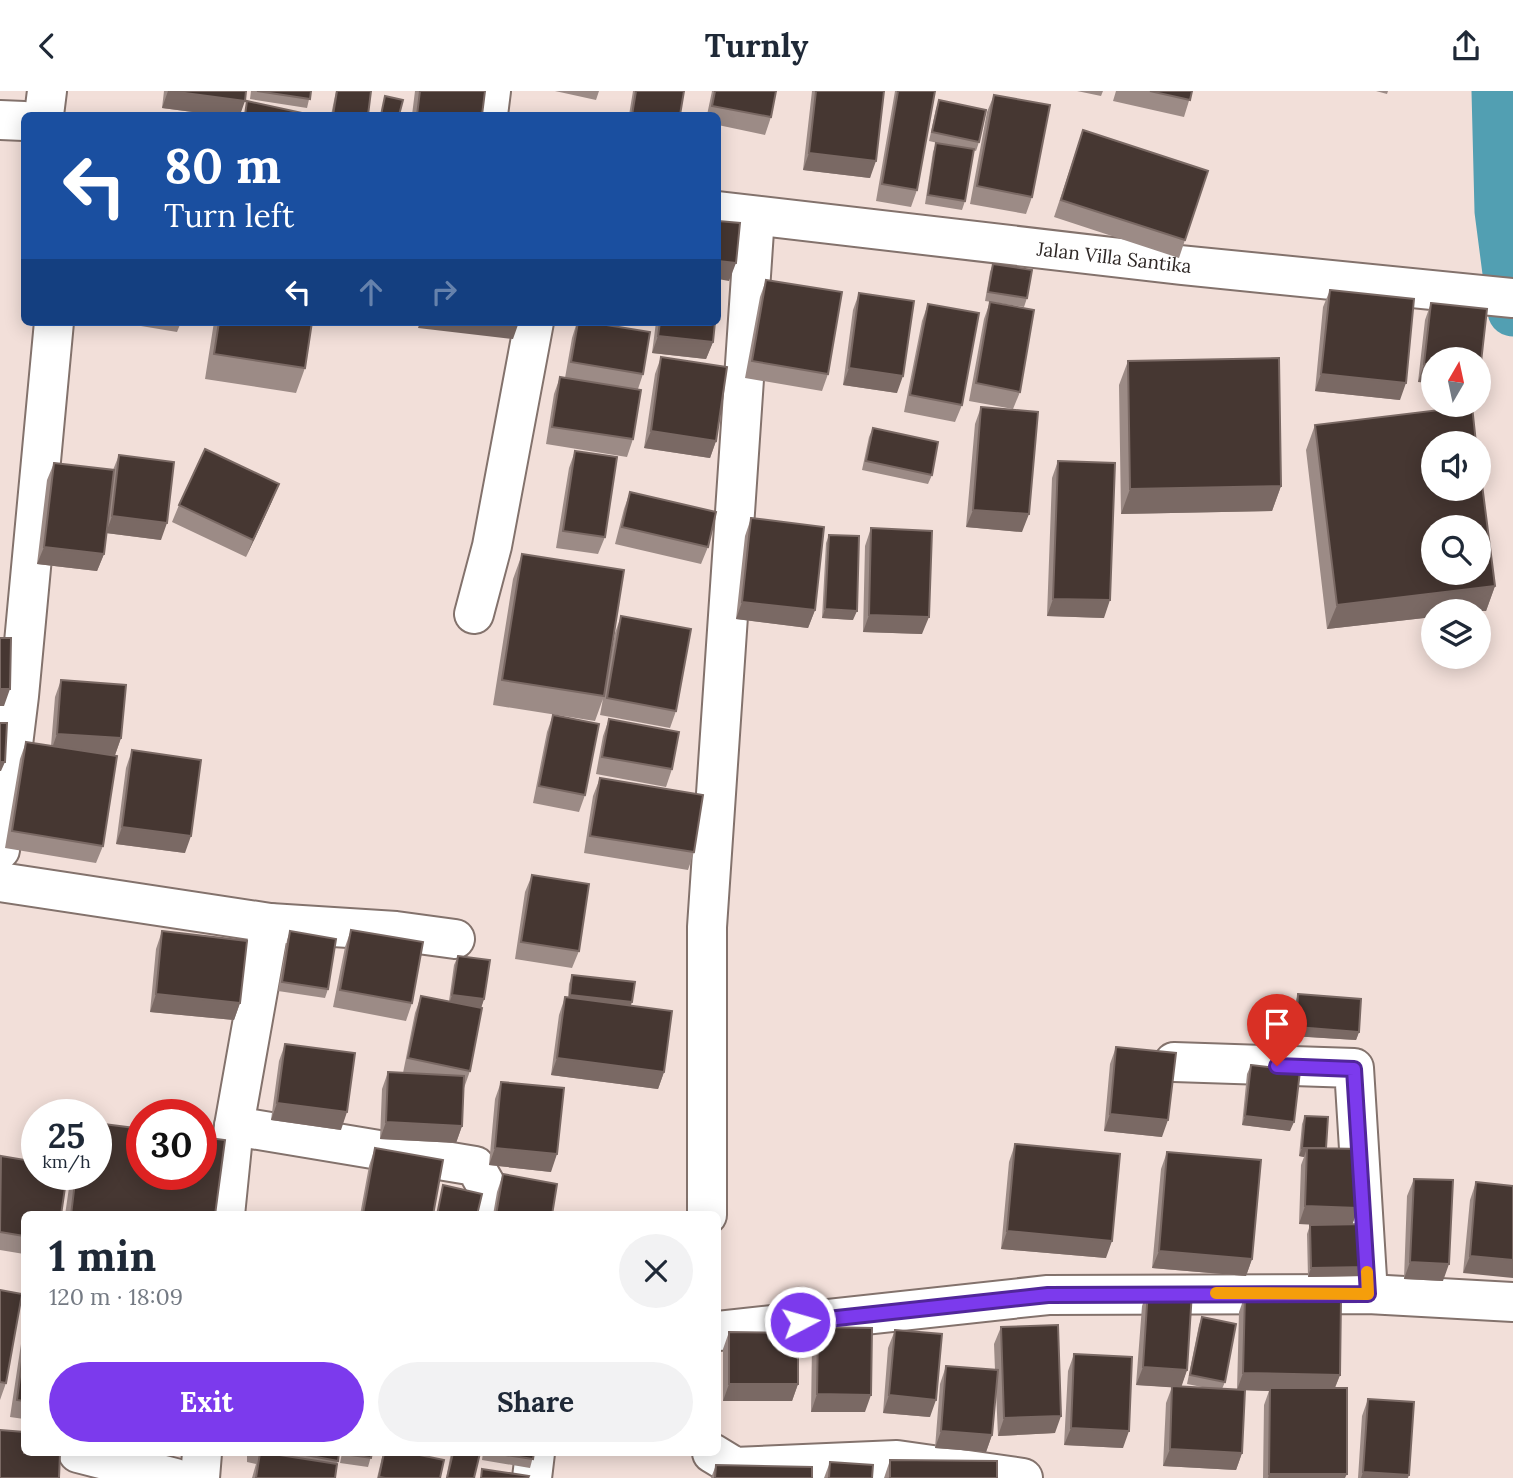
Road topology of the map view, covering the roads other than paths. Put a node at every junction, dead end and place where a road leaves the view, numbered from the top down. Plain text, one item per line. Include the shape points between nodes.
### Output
1 (47, 91) edge
2 (491, 91) edge
3 (44, 112) edge
4 (488, 112) edge
5 (0, 120) edge
6 (21, 121) edge
7 (721, 211) edge
8 (755, 216) junction
9 (1513, 298) edge
10 (53, 326) edge
11 (533, 326) edge
12 (474, 614) dead end
13 (11, 650) edge
14 (0, 850) edge
15 (0, 882) edge
16 (270, 923) junction
17 (454, 939) dead end
18 (1174, 1062) edge
19 (234, 1126) junction
20 (225, 1211) edge
21 (485, 1211) edge
22 (707, 1211) edge
23 (1368, 1294) junction
24 (1513, 1302) edge
25 (721, 1331) edge
26 (90, 1456) edge
27 (202, 1456) edge
28 (535, 1456) edge
29 (717, 1456) edge
30 (1016, 1477) edge
31 (175, 1478) edge
32 (200, 1478) edge
33 (531, 1478) edge

1 - 3 street
2 - 4 street
5 - 6 street
7 - 8 street, Jalan Villa Santika
8 - 9 street, Jalan Villa Santika
8 - 22 street via 707,927
10 - 13 street
11 - 12 street via 492,546
13 - 14 street
15 - 16 street
16 - 17 street
16 - 19 street
18 - 23 street via 1354,1069
19 - 20 street
19 - 21 street via 475,1166 488,1189
23 - 24 street
23 - 25 street via 1048,1295
26 - 31 street
27 - 32 street
28 - 33 street
29 - 30 street via 735,1467 897,1460

